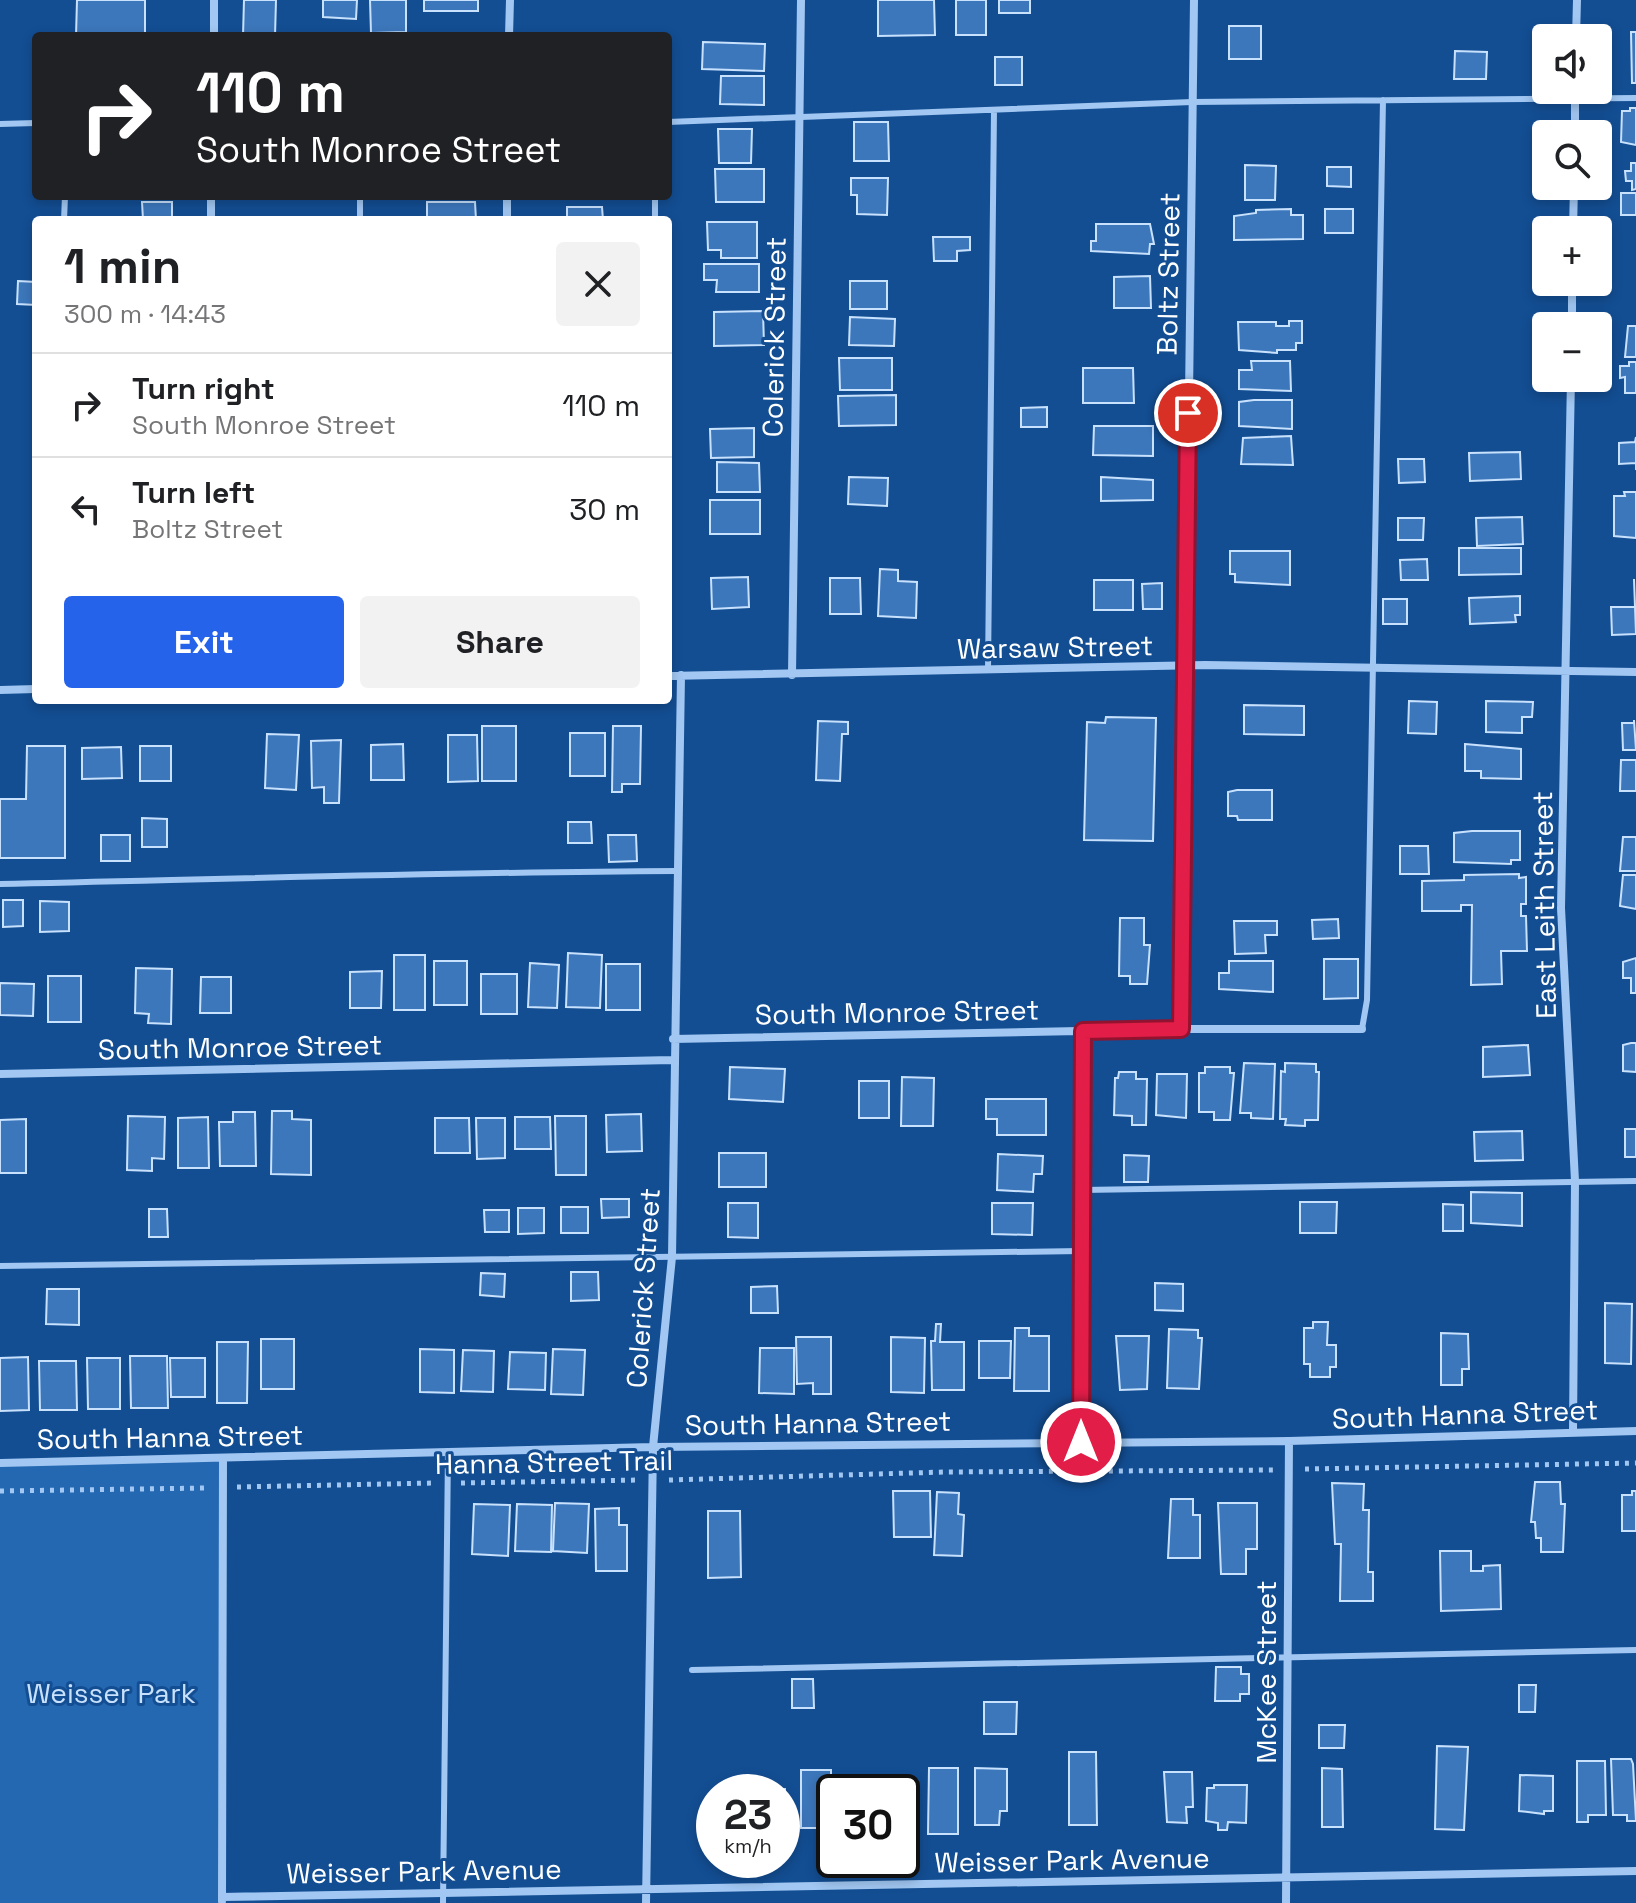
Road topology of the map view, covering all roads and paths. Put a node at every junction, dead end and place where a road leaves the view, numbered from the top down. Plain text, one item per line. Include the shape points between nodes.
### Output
1 (214, 0) edge
2 (510, 0) edge
3 (801, 0) edge
4 (1194, 0) edge
5 (1577, 0) edge
6 (1576, 24) edge
7 (214, 32) edge
8 (509, 32) edge
9 (1532, 95) edge
10 (1612, 96) edge
11 (1636, 98) edge
12 (1383, 100) junction
13 (1192, 102) junction
14 (994, 110) junction
15 (799, 116) junction
16 (672, 122) edge
17 (32, 123) edge
18 (0, 124) edge
19 (1571, 392) edge
20 (1184, 666) junction
21 (1373, 668) junction
22 (988, 670) junction
23 (1566, 671) junction
24 (1636, 672) edge
25 (681, 675) junction
26 (792, 675) junction
27 (672, 676) edge
28 (32, 689) edge
29 (0, 690) edge
30 (676, 871) junction
31 (0, 884) edge
32 (1181, 1029) junction
33 (1362, 1029) joint
34 (1083, 1031) junction
35 (673, 1039) junction
36 (672, 1060) junction
37 (0, 1074) edge
38 (1575, 1181) junction
39 (1636, 1181) edge
40 (1082, 1190) junction
41 (1081, 1251) junction
42 (672, 1257) junction
43 (0, 1266) edge
44 (1636, 1431) edge
45 (1573, 1432) junction
46 (1289, 1441) junction
47 (1081, 1442) junction
48 (653, 1447) junction
49 (448, 1451) junction
50 (223, 1458) junction
51 (0, 1463) edge
52 (1636, 1463) edge
53 (1289, 1470) junction
54 (652, 1480) junction
55 (448, 1483) junction
56 (223, 1488) junction
57 (0, 1491) edge
58 (1636, 1650) edge
59 (1289, 1657) junction
60 (692, 1670) dead end
61 (1636, 1871) edge
62 (1287, 1879) junction
63 (647, 1888) junction
64 (443, 1891) junction
65 (222, 1900) edge
66 (443, 1903) edge
67 (646, 1903) edge
68 (1286, 1903) edge

1 - 7 street
2 - 8 street
3 - 15 street, Colerick Street
4 - 13 street, Boltz Street
5 - 6 street
9 - 12 lane
10 - 11 lane
12 - 13 lane
12 - 21 lane
13 - 14 lane
13 - 20 street, Boltz Street
14 - 15 lane
14 - 22 lane
15 - 16 lane
15 - 26 street, Colerick Street
17 - 18 lane
19 - 23 street, East Leith Street
20 - 21 street, Warsaw Street
20 - 22 street, Warsaw Street
20 - 32 street, Boltz Street
21 - 23 street, Warsaw Street
21 - 33 lane via 1367,1000
22 - 26 street, Warsaw Street
23 - 24 street, Warsaw Street
23 - 38 street, East Leith Street via 1561,922
25 - 26 street, Warsaw Street
25 - 27 street, Warsaw Street
25 - 30 street, Colerick Street
28 - 29 street
30 - 31 lane
30 - 35 street, Colerick Street
32 - 33 street, South Monroe Street
32 - 34 street, South Monroe Street
34 - 35 street, South Monroe Street
34 - 40 street
35 - 36 street, Colerick Street
36 - 37 street, South Monroe Street
36 - 42 street, Colerick Street
38 - 39 lane
38 - 40 lane
38 - 45 street, East Leith Street
40 - 41 street
41 - 42 lane
41 - 47 street
42 - 43 lane
42 - 48 street, Colerick Street
44 - 45 street, South Hanna Street
45 - 46 street, South Hanna Street
46 - 47 street, South Hanna Street
46 - 53 street, McKee Street
47 - 48 street, South Hanna Street
48 - 49 street, South Hanna Street
48 - 54 street, Colerick Street
49 - 50 street, South Hanna Street
49 - 55 lane
50 - 51 street, South Hanna Street
50 - 56 street
52 - 53 path, Hanna Street Trail
53 - 54 path, Hanna Street Trail
53 - 59 street, McKee Street
54 - 55 path, Hanna Street Trail
54 - 63 street, Colerick Street
55 - 56 path, Hanna Street Trail
55 - 64 lane
56 - 57 path, Hanna Street Trail
56 - 65 street
58 - 59 lane
59 - 60 lane
59 - 62 street, McKee Street
61 - 62 street, Weisser Park Avenue
62 - 63 street, Weisser Park Avenue
62 - 68 street, McKee Street
63 - 64 street, Weisser Park Avenue
63 - 67 street, Colerick Street
64 - 65 street, Weisser Park Avenue
64 - 66 lane

